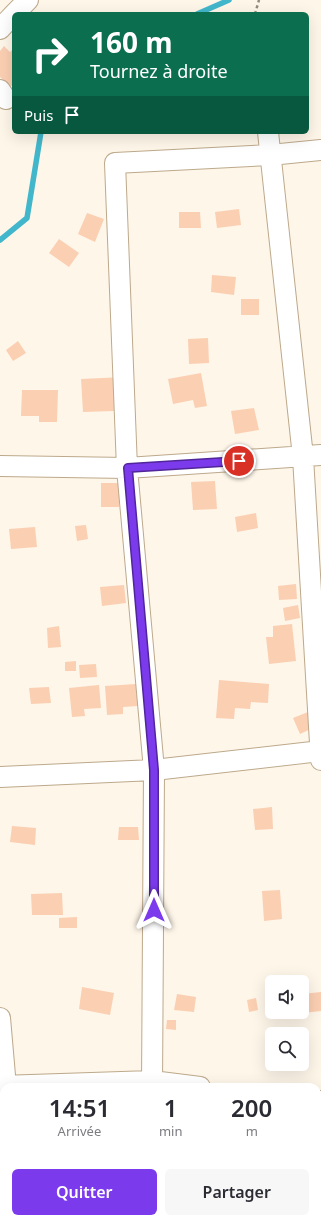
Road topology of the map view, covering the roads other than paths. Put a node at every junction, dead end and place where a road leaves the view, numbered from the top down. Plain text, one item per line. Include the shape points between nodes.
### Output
1 (28, 0) edge
2 (16, 12) edge
3 (12, 16) edge
4 (0, 29) edge
5 (268, 134) edge
6 (321, 150) edge
7 (270, 155) junction
8 (312, 456) edge
9 (0, 466) edge
10 (128, 468) junction
11 (321, 752) edge
12 (321, 760) edge
13 (154, 770) junction
14 (0, 777) edge
15 (0, 1018) edge
16 (4, 1083) edge
17 (152, 1083) edge

1 - 2 street
3 - 4 street
5 - 7 street
6 - 7 street
7 - 8 street
7 - 10 street via 115,163
8 - 10 street
8 - 11 street
9 - 10 street
10 - 13 street
11 - 12 street
11 - 13 street
13 - 14 street
13 - 17 street
15 - 16 street

